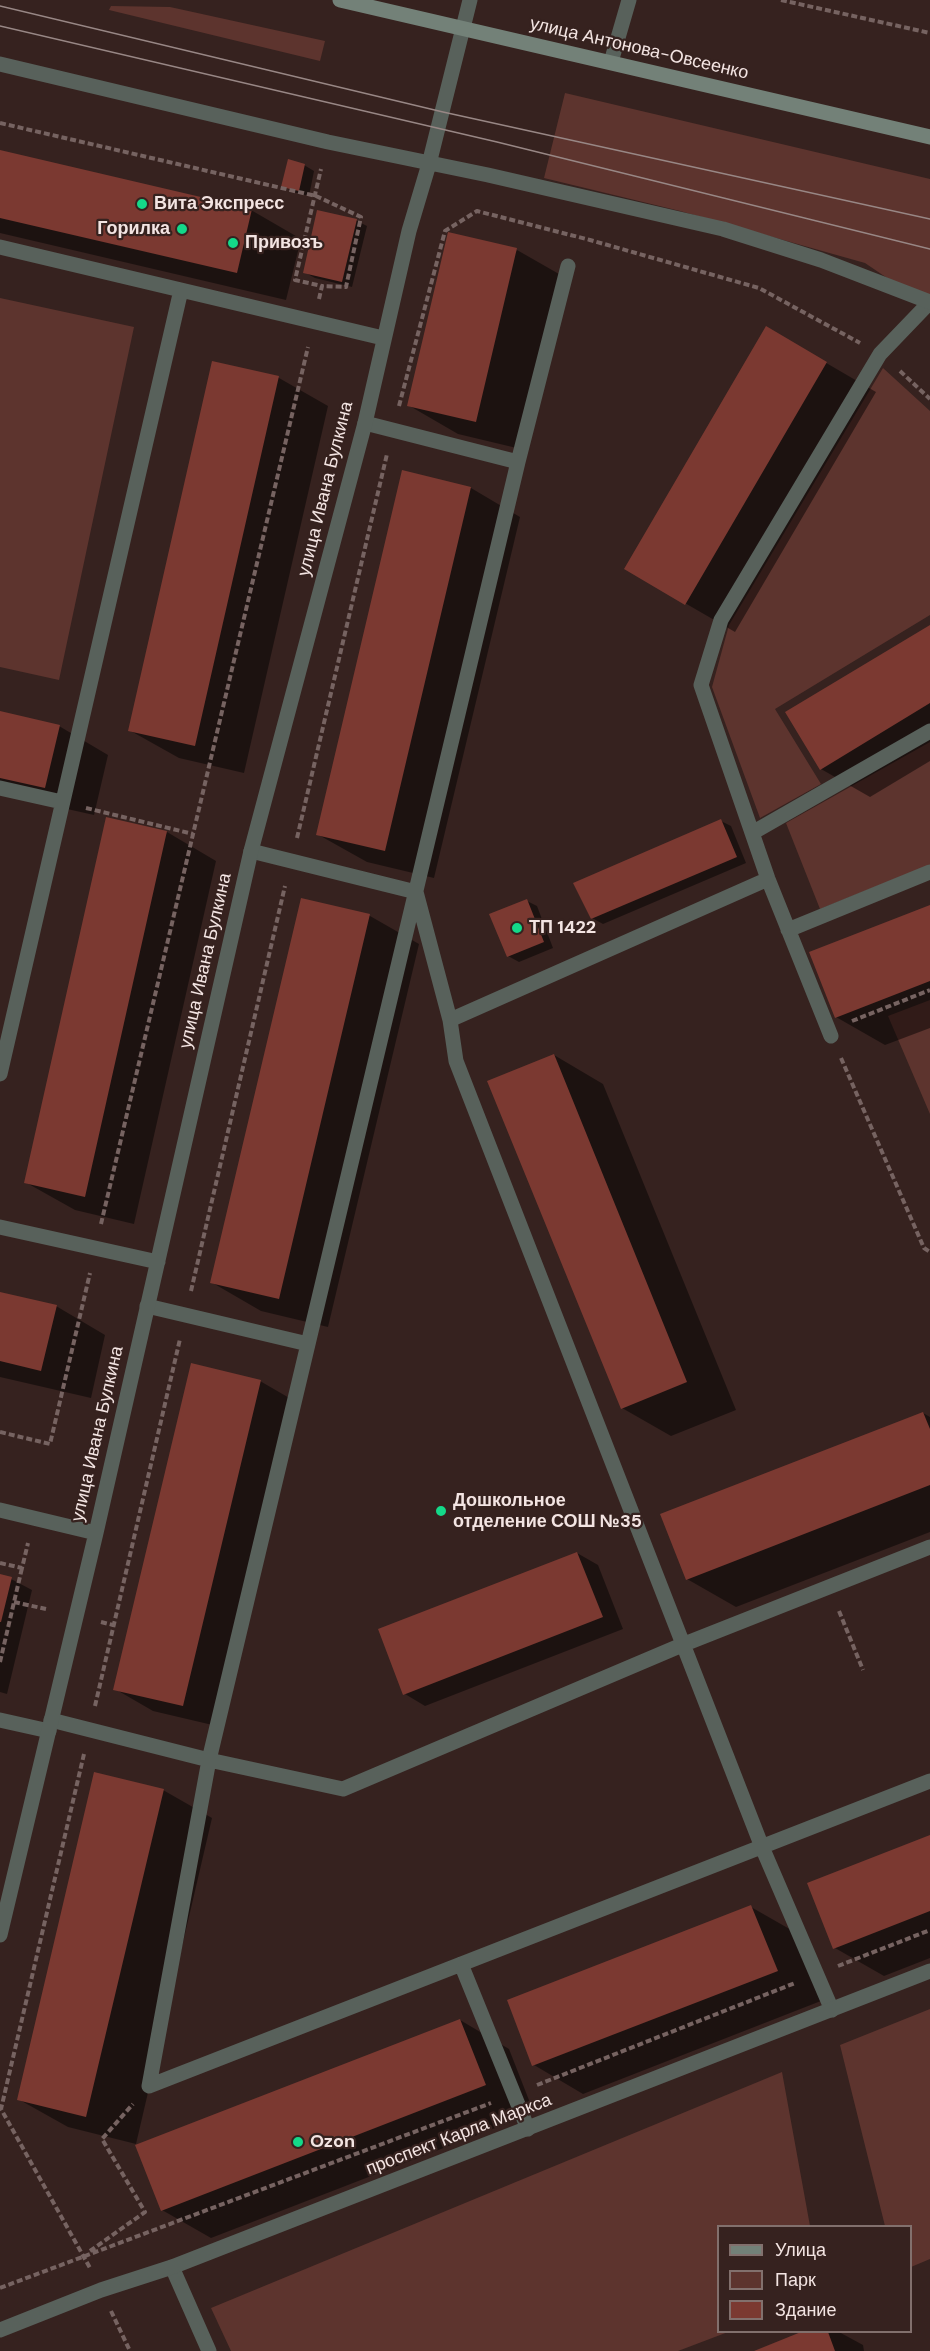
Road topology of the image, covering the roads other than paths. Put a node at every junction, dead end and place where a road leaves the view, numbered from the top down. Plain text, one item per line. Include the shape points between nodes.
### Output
1 (340, 0) edge
2 (470, 0) edge
3 (629, 0) edge
4 (464, 29) junction
5 (611, 62) junction
6 (0, 64) edge
7 (930, 137) edge
8 (429, 164) junction
9 (0, 247) edge
10 (568, 266) dead end
11 (181, 290) junction
12 (930, 302) edge
13 (383, 338) junction
14 (364, 423) junction
15 (518, 462) junction
16 (930, 731) edge
17 (0, 788) edge
18 (62, 802) junction
19 (752, 833) junction
20 (251, 851) junction
21 (930, 872) edge
22 (768, 879) junction
23 (416, 892) junction
24 (788, 930) junction
25 (450, 1020) junction
26 (831, 1036) road end
27 (0, 1074) edge
28 (0, 1227) edge
29 (158, 1262) junction
30 (147, 1306) junction
31 (308, 1344) junction
32 (0, 1510) edge
33 (96, 1533) junction
34 (930, 1547) edge
35 (682, 1645) junction
36 (0, 1720) edge
37 (50, 1726) junction
38 (209, 1760) junction
39 (930, 1782) edge
40 (762, 1847) junction
41 (0, 1935) edge
42 (461, 1964) junction
43 (930, 1971) edge
44 (832, 2010) junction
45 (528, 2129) junction
46 (172, 2267) junction
47 (0, 2330) edge
48 (209, 2351) edge

1 - 4 main road, улица Антонова-Овсеенко
2 - 4 street, улица Ивана Булкина
3 - 5 street
4 - 5 main road, улица Антонова-Овсеенко
4 - 8 street, улица Ивана Булкина
5 - 7 main road, улица Антонова-Овсеенко
6 - 8 street
8 - 12 street via 723,229 821,260
8 - 13 street, улица Ивана Булкина
9 - 11 street
10 - 15 street
11 - 13 street
11 - 18 street
12 - 19 street via 880,354 721,620 701,685
13 - 14 street, улица Ивана Булкина
14 - 15 street
14 - 20 street, улица Ивана Булкина
15 - 23 street
16 - 19 street
17 - 18 street
18 - 27 street
19 - 22 street
20 - 23 street
20 - 29 street, улица Ивана Булкина
21 - 24 street
22 - 24 street
22 - 25 street
23 - 25 street
23 - 31 street
24 - 26 street
25 - 35 street via 456,1061
28 - 29 street
29 - 30 street, улица Ивана Булкина
30 - 31 street
30 - 33 street, улица Ивана Булкина
31 - 38 street
32 - 33 street
33 - 37 street, улица Ивана Булкина
34 - 35 street
35 - 38 street via 343,1789
35 - 40 street
36 - 37 street
37 - 38 street via 89,1730
37 - 41 street, улица Ивана Булкина
38 - 42 street via 149,2086
39 - 40 street
40 - 42 street
40 - 44 street
42 - 45 street
43 - 44 street, проспект Карла Маркса
44 - 45 street, проспект Карла Маркса
45 - 46 street, проспект Карла Маркса
46 - 47 street, проспект Карла Маркса
46 - 48 street

